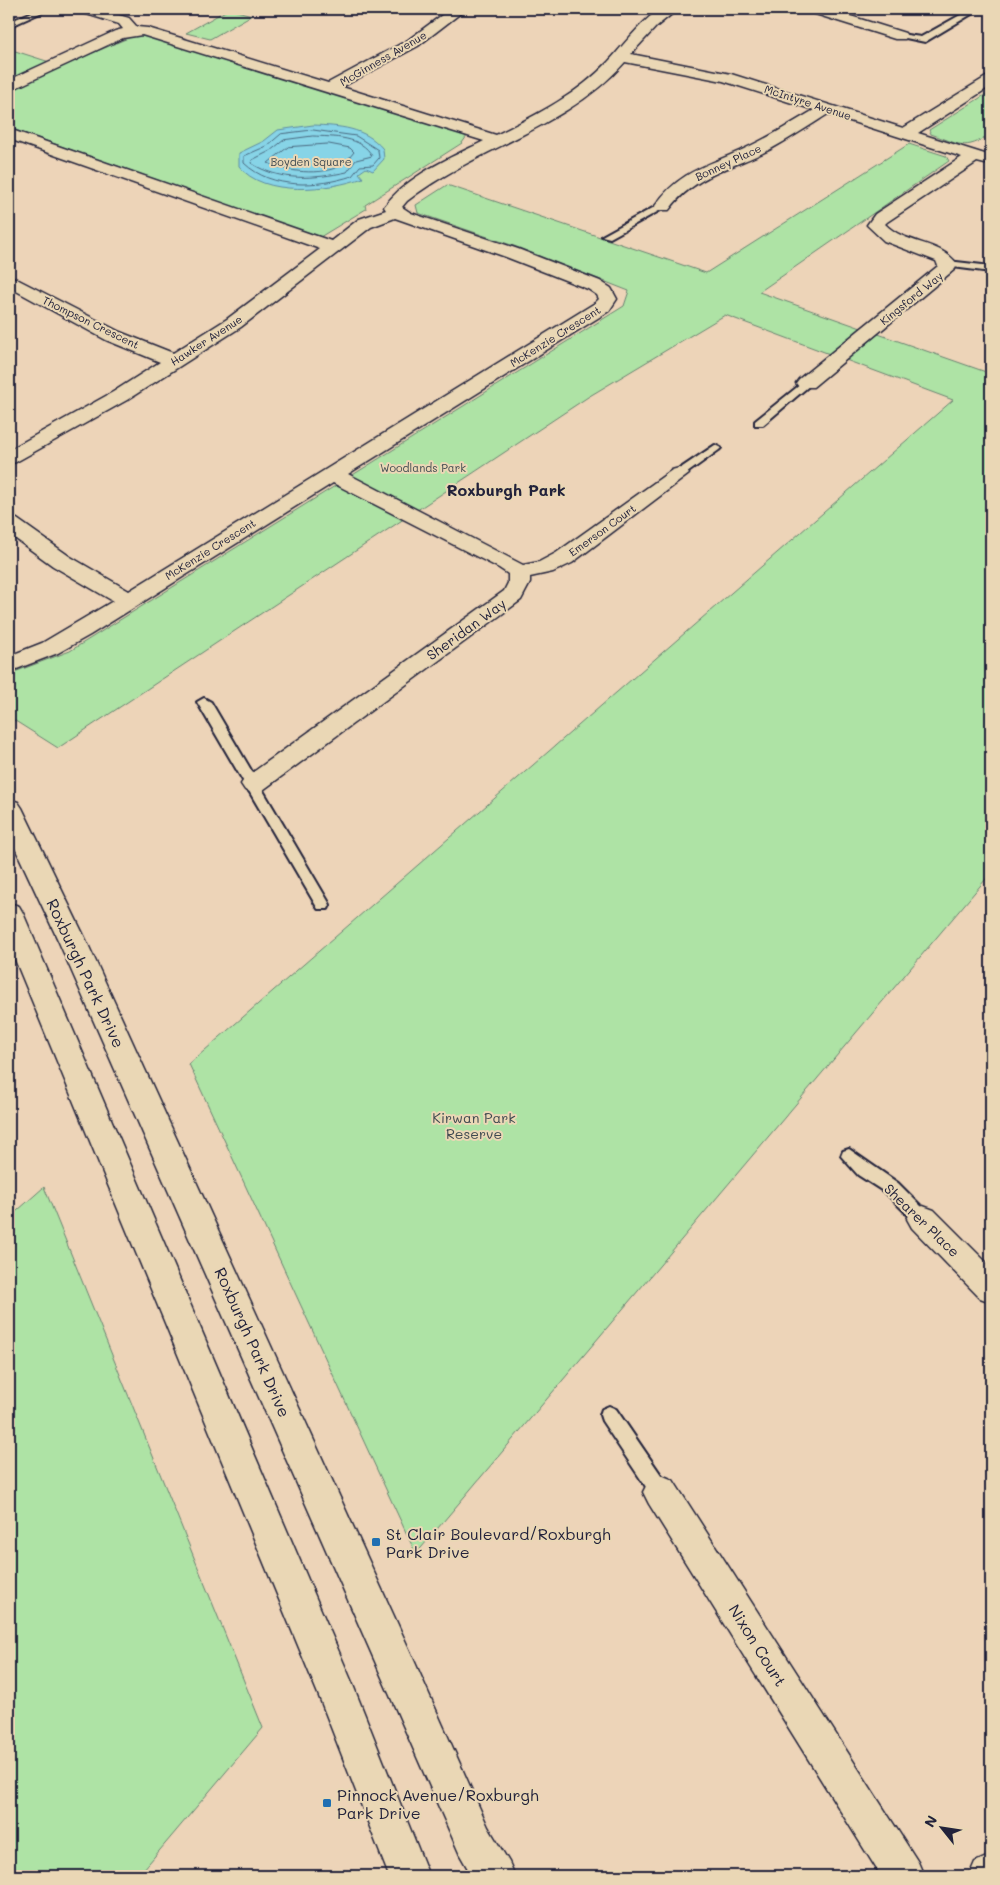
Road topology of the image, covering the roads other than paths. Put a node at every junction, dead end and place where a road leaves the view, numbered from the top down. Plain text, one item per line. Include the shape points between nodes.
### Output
1 (45, 9) edge
2 (85, 9) edge
3 (459, 9) edge
4 (670, 9) edge
5 (814, 9) edge
6 (976, 9) edge
7 (9, 25) edge
8 (132, 32) junction
9 (900, 36) joint
10 (622, 57) junction
11 (991, 80) edge
12 (9, 86) edge
13 (330, 88) junction
14 (828, 108) junction
15 (906, 133) junction
16 (9, 134) edge
17 (497, 140) junction
18 (991, 148) edge
19 (981, 158) edge
20 (663, 206) joint
21 (396, 212) junction
22 (608, 236) dead end
23 (332, 247) junction
24 (948, 264) junction
25 (991, 269) edge
26 (9, 280) edge
27 (175, 361) junction
28 (806, 383) joint
29 (759, 423) dead end
30 (715, 448) dead end
31 (9, 458) edge
32 (332, 474) junction
33 (679, 474) joint
34 (9, 524) edge
35 (519, 572) junction
36 (128, 600) junction
37 (82, 630) junction
38 (9, 648) edge
39 (9, 665) edge
40 (204, 702) dead end
41 (254, 784) junction
42 (9, 808) edge
43 (323, 904) dead end
44 (9, 913) edge
45 (849, 1156) dead end
46 (923, 1219) joint
47 (991, 1288) edge
48 (609, 1415) dead end
49 (661, 1492) joint
50 (409, 1876) edge
51 (495, 1876) edge
52 (904, 1876) edge

1 - 7 lane
2 - 8 street via 124,21
3 - 13 street, McGinness Avenue via 413,43
4 - 10 street via 647,26
5 - 9 street
6 - 9 lane via 922,40
8 - 12 street via 120,34
8 - 13 street via 154,33
10 - 14 street, McIntyre Avenue via 726,77
10 - 17 street via 583,91
11 - 15 street
13 - 17 street
14 - 15 street, McIntyre Avenue
14 - 20 street, Bonney Place via 763,146 681,184
15 - 19 street, McIntyre Avenue
16 - 23 street
17 - 21 street via 397,200
18 - 19 street
19 - 24 street, Kingsford Way via 881,218 876,225 892,239 934,253
20 - 22 lane, Bonney Place
21 - 23 street, Hawker Avenue via 365,223
21 - 32 street, McKenzie Crescent via 594,285 605,292 608,299 602,307
23 - 27 street, Hawker Avenue via 234,323
24 - 25 lane
24 - 28 street, Kingsford Way via 942,275
26 - 27 street, Thompson Crescent via 113,336
27 - 31 street, Hawker Avenue
28 - 29 lane
30 - 33 lane
32 - 35 street via 507,562
32 - 36 street, McKenzie Crescent
33 - 35 street, Emerson Court via 564,558
34 - 36 street via 61,561
35 - 41 street, Sheridan Way via 519,583 512,595
36 - 37 street, McKenzie Crescent
37 - 38 street, McKenzie Crescent via 48,641
37 - 39 street, McKenzie Crescent
40 - 41 lane
41 - 43 lane
42 - 51 street, Roxburgh Park Drive via 72,940 474,1841
44 - 50 street via 333,1685
45 - 46 lane, Shearer Place via 892,1188
46 - 47 street, Shearer Place
48 - 49 lane, Nixon Court
49 - 52 street, Nixon Court

